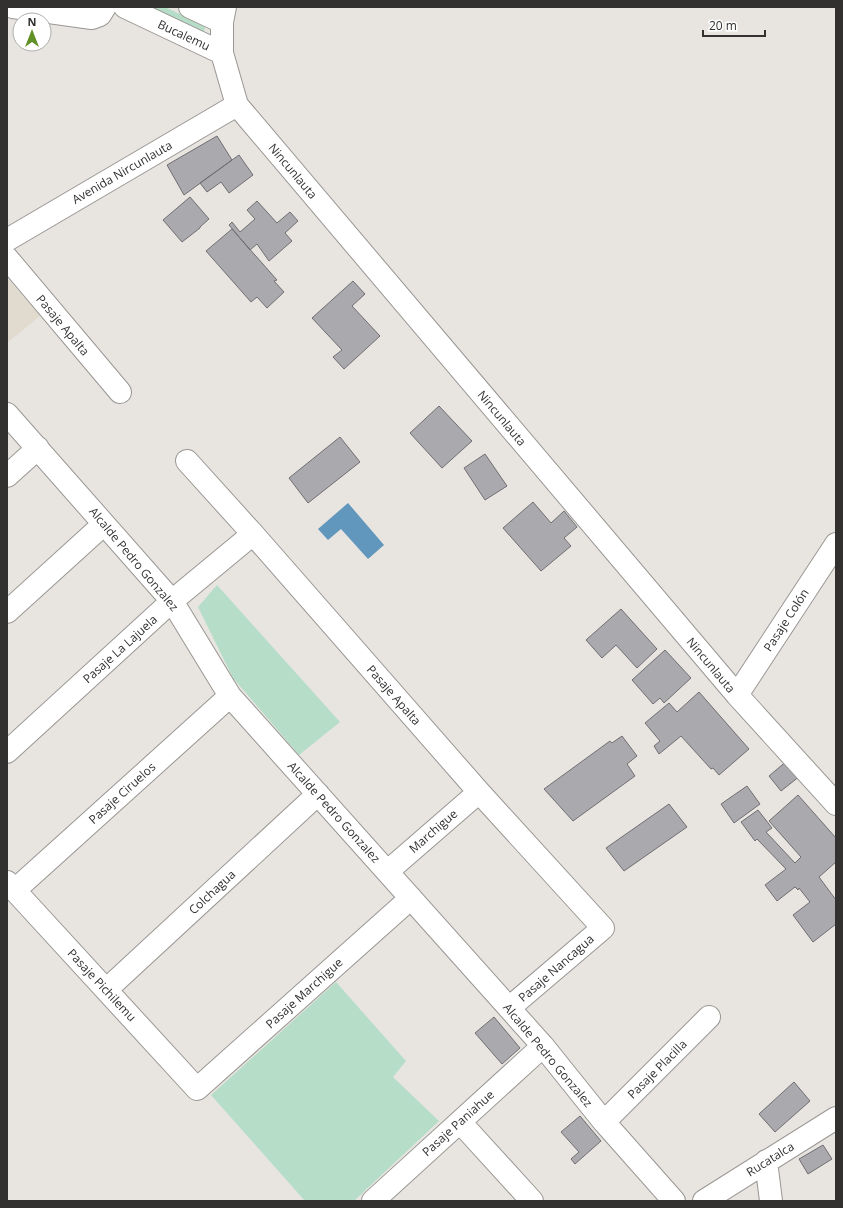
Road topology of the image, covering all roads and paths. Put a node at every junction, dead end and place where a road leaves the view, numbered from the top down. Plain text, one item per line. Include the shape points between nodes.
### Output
1 (13, 7) edge
2 (105, 7) edge
3 (125, 7) edge
4 (190, 7) edge
5 (224, 14) edge
6 (222, 53) junction
7 (237, 105) junction
8 (7, 240) edge
9 (7, 258) edge
10 (120, 392) dead end
11 (7, 414) edge
12 (38, 448) junction
13 (187, 461) dead end
14 (7, 476) edge
15 (104, 524) junction
16 (253, 534) junction
17 (836, 544) edge
18 (172, 601) junction
19 (7, 612) edge
20 (737, 695) junction
21 (230, 696) junction
22 (7, 752) edge
23 (479, 792) junction
24 (318, 794) junction
25 (836, 804) edge
26 (388, 871) junction
27 (11, 886) edge
28 (411, 898) junction
29 (602, 928) joint
30 (106, 990) junction
31 (509, 1008) junction
32 (709, 1016) dead end
33 (543, 1046) junction
34 (197, 1089) joint
35 (836, 1118) edge
36 (460, 1122) junction
37 (604, 1122) junction
38 (766, 1161) junction
39 (382, 1198) edge
40 (532, 1201) edge
41 (674, 1201) edge
42 (704, 1201) edge
43 (771, 1201) edge

1 - 2 street via 92,18 100,14
3 - 6 street, Bucalemu
4 - 5 street
5 - 6 street, Nincunlauta
6 - 7 street, Nincunlauta
7 - 8 street, Avenida Nircunlauta
7 - 20 street, Nincunlauta
9 - 10 street, Pasaje Apalta
11 - 12 street, Alcalde Pedro Gonzalez
12 - 14 street
12 - 15 street, Alcalde Pedro Gonzalez
13 - 16 street, Pasaje Apalta
15 - 18 street, Alcalde Pedro Gonzalez
15 - 19 street
16 - 18 street, Pasaje La Lajuela
16 - 23 street, Pasaje Apalta
17 - 20 street, Pasaje Colón
18 - 21 street, Alcalde Pedro Gonzalez
18 - 22 street, Pasaje La Lajuela
20 - 25 street, Nincunlauta
21 - 24 street, Alcalde Pedro Gonzalez
21 - 27 street, Pasaje Ciruelos
23 - 26 street, Marchigue
23 - 29 street, Pasaje Apalta
24 - 26 street, Alcalde Pedro Gonzalez
24 - 30 street, Colchagua
26 - 28 street, Alcalde Pedro Gonzalez
27 - 30 street, Pasaje Pichilemu
28 - 31 street, Alcalde Pedro Gonzalez
28 - 34 street, Pasaje Marchigue
29 - 31 street, Pasaje Nancagua
30 - 34 street, Pasaje Pichilemu
31 - 33 street, Alcalde Pedro Gonzalez
32 - 37 street, Pasaje Placilla
33 - 36 street, Pasaje Paniahue
33 - 37 street, Alcalde Pedro Gonzalez
35 - 38 street, Rucatalca
36 - 39 street, Pasaje Paniahue
36 - 40 street
37 - 41 street, Alcalde Pedro Gonzalez
38 - 42 street, Rucatalca
38 - 43 street

